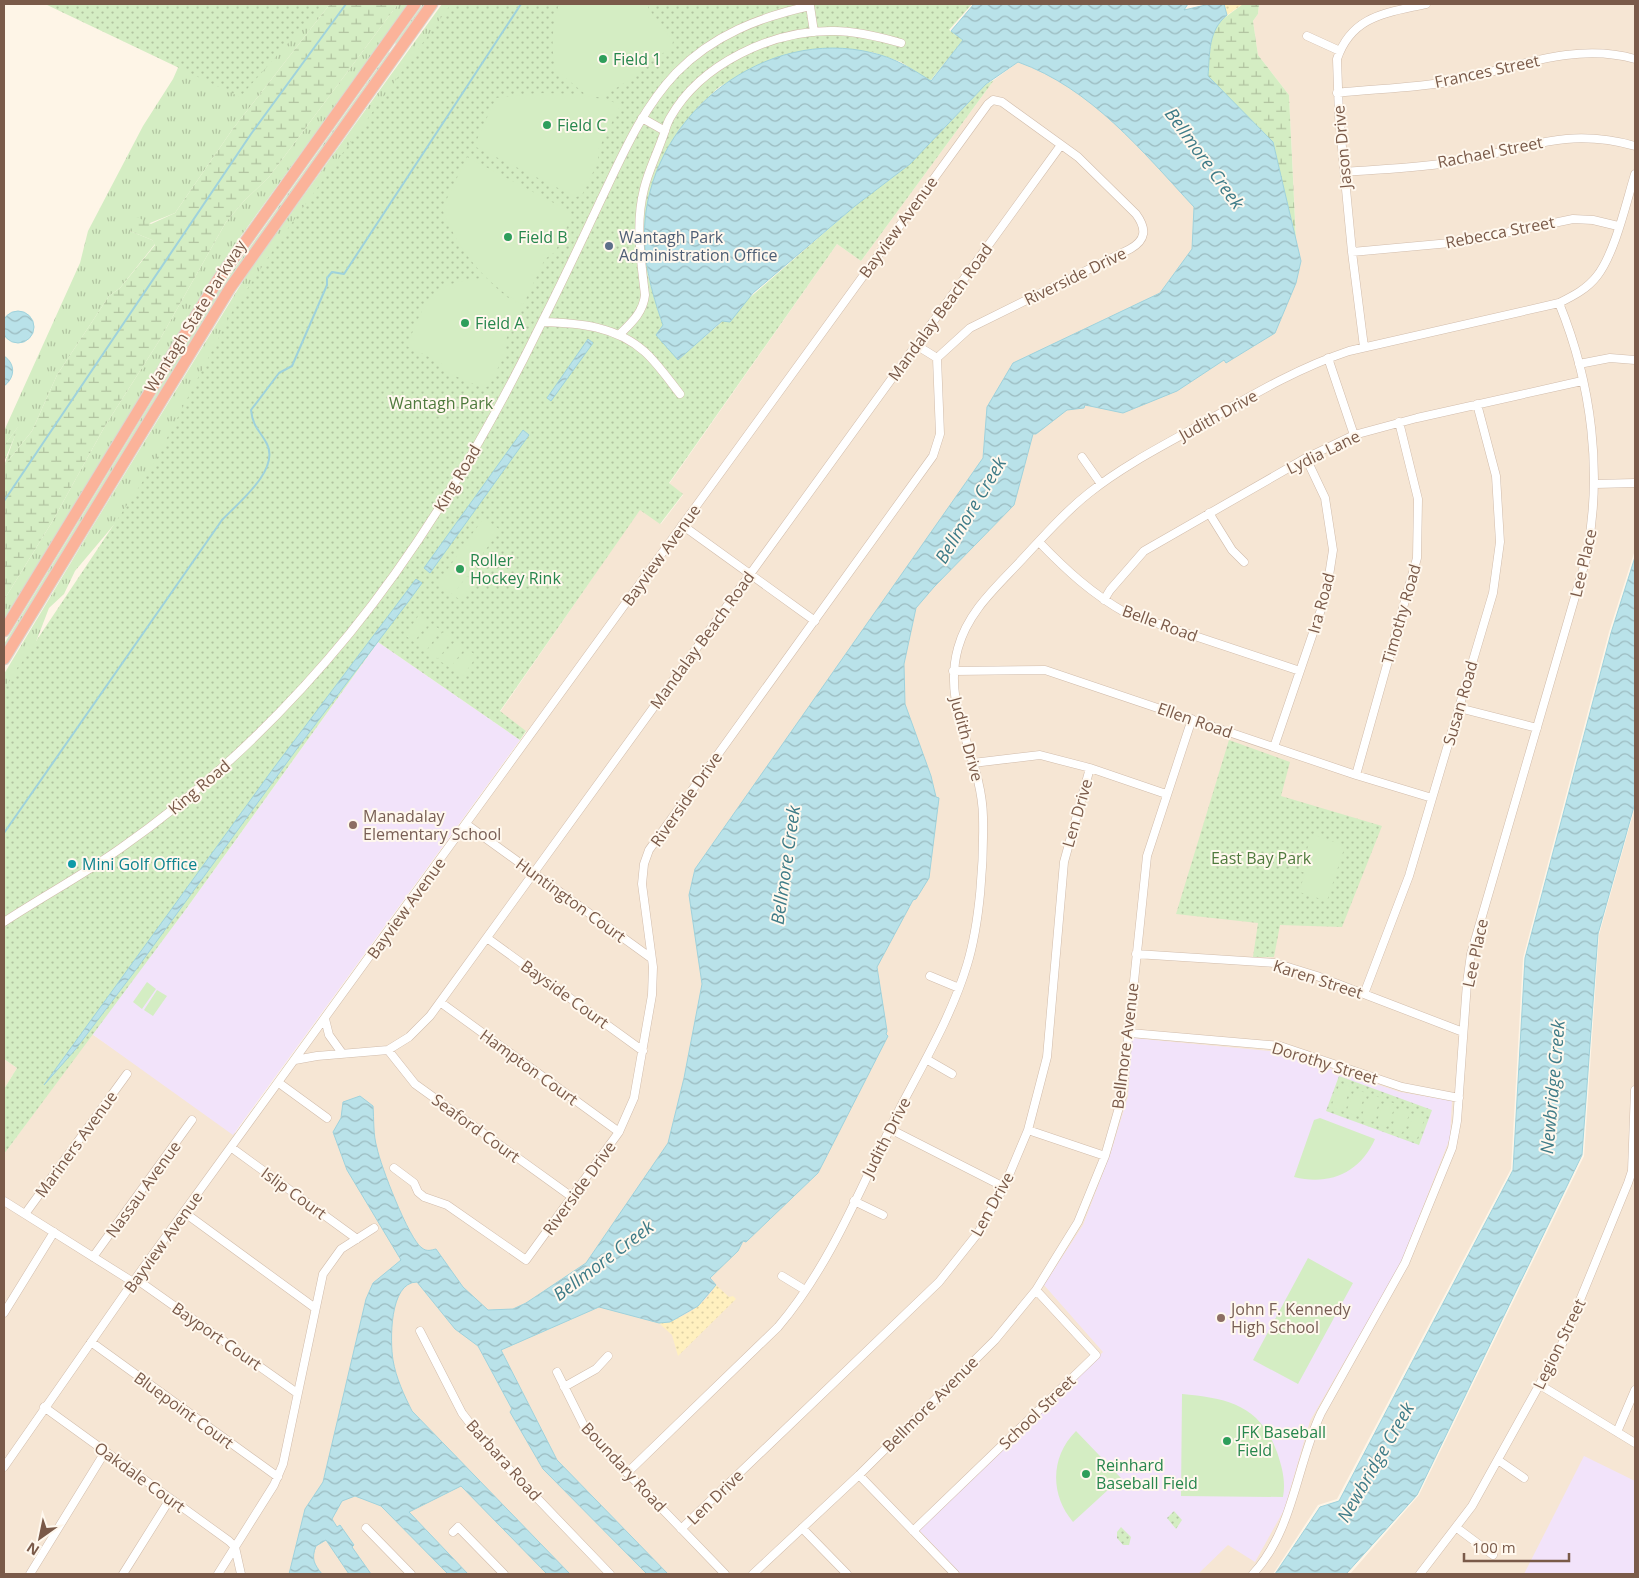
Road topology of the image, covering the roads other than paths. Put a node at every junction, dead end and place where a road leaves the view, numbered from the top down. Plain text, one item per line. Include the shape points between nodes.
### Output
1 (415, 4) edge
2 (432, 4) edge
3 (1426, 4) edge
4 (814, 32) junction
5 (1307, 36) dead end
6 (901, 43) dead end
7 (1340, 51) junction
8 (1635, 59) edge
9 (1337, 93) junction
10 (1002, 102) joint
11 (642, 118) junction
12 (665, 131) junction
13 (1061, 144) junction
14 (1635, 146) edge
15 (1344, 172) junction
16 (1635, 174) edge
17 (1618, 226) junction
18 (1352, 252) junction
19 (1559, 303) junction
20 (542, 322) junction
21 (619, 336) junction
22 (916, 346) junction
23 (1364, 347) junction
24 (937, 358) junction
25 (1328, 358) junction
26 (1635, 360) edge
27 (1579, 364) junction
28 (1582, 381) junction
29 (680, 394) dead end
30 (1477, 404) junction
31 (1399, 422) junction
32 (1354, 434) junction
33 (1082, 457) dead end
34 (1306, 458) junction
35 (1635, 483) edge
36 (1101, 484) junction
37 (1595, 484) junction
38 (1209, 513) junction
39 (682, 525) junction
40 (1039, 542) junction
41 (1244, 562) dead end
42 (750, 574) junction
43 (1104, 600) junction
44 (815, 620) junction
45 (4, 631) edge
46 (4, 659) edge
47 (954, 671) junction
48 (1300, 671) junction
49 (1459, 708) junction
50 (1192, 719) junction
51 (1537, 728) junction
52 (1274, 747) junction
53 (974, 763) junction
54 (1090, 768) junction
55 (1356, 774) junction
56 (1166, 794) junction
57 (1432, 798) junction
58 (466, 824) junction
59 (534, 873) junction
60 (29, 906) junction
61 (4, 918) edge
62 (4, 922) edge
63 (487, 938) junction
64 (1136, 954) junction
65 (651, 958) junction
66 (930, 976) dead end
67 (959, 988) junction
68 (1364, 994) junction
69 (440, 1002) junction
70 (325, 1019) junction
71 (1463, 1032) junction
72 (1130, 1033) junction
73 (388, 1050) junction
74 (643, 1051) junction
75 (342, 1053) junction
76 (926, 1059) junction
77 (295, 1060) junction
78 (127, 1074) dead end
79 (952, 1074) dead end
80 (279, 1083) junction
81 (1635, 1090) edge
82 (1635, 1095) edge
83 (1459, 1098) junction
84 (327, 1118) dead end
85 (192, 1120) dead end
86 (890, 1129) junction
87 (1028, 1130) junction
88 (619, 1132) junction
89 (232, 1148) junction
90 (1105, 1156) junction
91 (394, 1168) dead end
92 (1633, 1171) edge
93 (1004, 1187) junction
94 (572, 1197) junction
95 (4, 1201) edge
96 (854, 1201) junction
97 (185, 1213) junction
98 (26, 1214) junction
99 (882, 1216) dead end
100 (374, 1228) dead end
101 (54, 1232) junction
102 (357, 1239) junction
103 (93, 1257) junction
104 (782, 1276) dead end
105 (135, 1281) junction
106 (805, 1290) junction
107 (1036, 1290) junction
108 (316, 1308) junction
109 (4, 1313) edge
110 (420, 1331) dead end
111 (91, 1342) junction
112 (608, 1356) dead end
113 (557, 1372) dead end
114 (1540, 1385) junction
115 (564, 1387) junction
116 (1635, 1390) edge
117 (297, 1393) junction
118 (44, 1408) junction
119 (1617, 1432) junction
120 (1635, 1443) edge
121 (105, 1452) junction
122 (1498, 1460) junction
123 (4, 1467) edge
124 (627, 1473) junction
125 (858, 1475) junction
126 (278, 1476) junction
127 (1524, 1478) dead end
128 (170, 1499) junction
129 (366, 1528) dead end
130 (802, 1528) junction
131 (1457, 1528) junction
132 (681, 1529) junction
133 (913, 1531) junction
134 (453, 1532) dead end
135 (235, 1548) junction
136 (1493, 1555) dead end
137 (30, 1574) edge
138 (124, 1574) edge
139 (218, 1574) edge
140 (241, 1574) edge
141 (411, 1574) edge
142 (504, 1574) edge
143 (610, 1574) edge
144 (725, 1574) edge
145 (753, 1574) edge
146 (847, 1574) edge
147 (955, 1574) edge
148 (1253, 1574) edge
149 (1420, 1574) edge

1 - 45 highway, Wantagh State Parkway via 223,272
2 - 46 highway, Wantagh State Parkway via 234,281
3 - 7 street, Jason Drive via 1364,21
4 - 6 street via 851,32
4 - 11 street, King Road via 810,6 763,18 711,44 673,76
4 - 12 street via 768,44 724,63 688,94 670,118
5 - 7 street
7 - 9 street, Jason Drive via 1335,73
8 - 9 street, Frances Street via 1620,54 1576,53 1447,82
9 - 15 street, Jason Drive
10 - 13 street, Riverside Drive
10 - 39 street, Bayview Avenue via 993,100 988,104
11 - 12 street
11 - 20 street, King Road
12 - 21 street via 643,190 640,213 644,304 639,315
13 - 22 street, Mandalay Beach Road
13 - 24 street, Riverside Drive via 1136,214 1144,228 1143,238 1130,249 970,328
14 - 15 street, Rachael Street via 1603,138 1566,138 1455,162
15 - 18 street, Jason Drive
16 - 17 street, Judith Drive
17 - 18 street, Rebecca Street via 1573,219 1462,242
17 - 19 street, Judith Drive via 1606,260 1596,276 1581,291
18 - 23 street, Jason Drive
19 - 23 street, Judith Drive
19 - 27 street, Lee Place
20 - 21 street via 582,324
20 - 60 street, King Road via 482,437 419,539 351,632 294,698 228,763 177,807 119,850
21 - 29 street via 645,352
22 - 24 street
22 - 42 street, Mandalay Beach Road
23 - 25 street, Judith Drive
24 - 44 street, Riverside Drive via 940,434 933,456
25 - 32 street
25 - 36 street, Judith Drive via 1281,379 1128,465
26 - 27 street via 1610,358
27 - 28 street, Lee Place
28 - 30 street, Lydia Lane
28 - 37 street, Lee Place via 1592,429
30 - 31 street, Lydia Lane
30 - 49 street, Susan Road via 1496,476 1500,542 1492,593
31 - 32 street, Lydia Lane
31 - 55 street, Timothy Road via 1418,499 1417,558
32 - 34 street, Lydia Lane
33 - 36 street
34 - 38 street, Lydia Lane
34 - 48 street, Ira Road via 1325,498 1333,550 1326,595
35 - 37 street
36 - 40 street, Judith Drive
37 - 51 street, Lee Place via 1586,559
38 - 41 street via 1232,550
38 - 43 street, Lydia Lane via 1144,551
39 - 42 street
39 - 58 street, Bayview Avenue
40 - 43 street, Belle Road via 1075,579
40 - 47 street, Judith Drive via 975,612 962,634
42 - 44 street
42 - 59 street, Mandalay Beach Road
43 - 48 street, Belle Road via 1126,613
44 - 65 street, Riverside Drive via 650,850 644,864 642,884
47 - 50 street, Ellen Road via 1045,670
47 - 53 street, Judith Drive via 955,706
48 - 52 street, Ira Road
49 - 51 street
49 - 57 street, Susan Road
50 - 52 street, Ellen Road
50 - 56 street, Bellmore Avenue
51 - 71 street, Lee Place via 1471,954
52 - 55 street, Ellen Road
53 - 54 street via 1040,755
53 - 67 street, Judith Drive via 982,798 982,857 975,928
54 - 56 street
54 - 87 street, Len Drive via 1064,862 1047,1056
55 - 57 street, Ellen Road
56 - 64 street, Bellmore Avenue via 1147,856
57 - 68 street, Susan Road via 1409,876
58 - 59 street, Huntington Court
58 - 70 street, Bayview Avenue
59 - 63 street, Mandalay Beach Road
59 - 65 street, Huntington Court
60 - 61 street, King Road
60 - 62 street, King Road
63 - 69 street, Mandalay Beach Road
63 - 74 street, Bayside Court
64 - 68 street, Karen Street via 1275,963
64 - 72 street, Bellmore Avenue
65 - 74 street, Riverside Drive via 652,995
66 - 67 street
67 - 76 street, Judith Drive
68 - 71 street, Karen Street
69 - 73 street, Mandalay Beach Road via 421,1026
69 - 88 street, Hampton Court
70 - 75 street via 329,1035
70 - 77 street, Bayview Avenue
71 - 83 street, Lee Place
72 - 83 street, Dorothy Street via 1280,1046 1402,1088
72 - 90 street, Bellmore Avenue via 1122,1097
73 - 75 street
73 - 94 street, Seaford Court via 415,1084
74 - 88 street, Riverside Drive via 634,1098
75 - 77 street
76 - 79 street
76 - 86 street, Judith Drive
77 - 80 street, Bayview Avenue
78 - 98 street, Mariners Avenue
80 - 84 street
80 - 89 street, Bayview Avenue
81 - 82 street, Legion Street
82 - 92 street, Legion Street
83 - 148 street, Lee Place via 1452,1148 1405,1263 1309,1437 1286,1520
85 - 103 street, Nassau Avenue
86 - 93 street
86 - 96 street, Judith Drive
87 - 90 street
87 - 93 street, Len Drive
88 - 94 street, Riverside Drive
89 - 97 street, Bayview Avenue
89 - 102 street, Islip Court
90 - 107 street, Bellmore Avenue via 1078,1222
91 - 94 street, Riverside Drive via 414,1183 424,1197 447,1205 526,1260
92 - 114 street, Legion Street via 1562,1344
93 - 132 street, Len Drive via 978,1233 939,1282
95 - 98 street, Bayport Court
96 - 99 street
96 - 106 street, Judith Drive
97 - 105 street, Bayview Avenue
97 - 108 street
98 - 101 street, Bayport Court
100 - 102 street
101 - 103 street, Bayport Court
101 - 109 street
102 - 108 street via 341,1249 328,1265 321,1280
103 - 105 street, Bayport Court
104 - 106 street
105 - 111 street, Bayview Avenue
105 - 117 street, Bayport Court
106 - 124 street, Judith Drive via 778,1326
107 - 125 street, Bellmore Avenue via 995,1340
107 - 133 street, School Street via 1096,1355
108 - 117 street
110 - 143 street, Barbara Road via 462,1413 484,1441
111 - 118 street, Bayview Avenue
111 - 126 street, Bluepoint Court
112 - 115 street via 596,1369
113 - 115 street, Boundary Road
114 - 119 street
114 - 122 street, Legion Street
115 - 124 street, Boundary Road via 586,1430
116 - 119 street
117 - 126 street
118 - 121 street, Oakdale Court
118 - 123 street, Bayview Avenue
119 - 120 street
121 - 128 street, Oakdale Court
121 - 137 street
122 - 127 street
122 - 131 street, Legion Street
124 - 132 street, Boundary Road
125 - 130 street, Bellmore Avenue
125 - 133 street
126 - 135 street
128 - 135 street, Oakdale Court
128 - 138 street
129 - 141 street
130 - 145 street, Bellmore Avenue
130 - 146 street
131 - 136 street
131 - 149 street, Legion Street
132 - 144 street, Boundary Road
133 - 147 street
134 - 142 street via 458,1527
135 - 139 street
135 - 140 street

